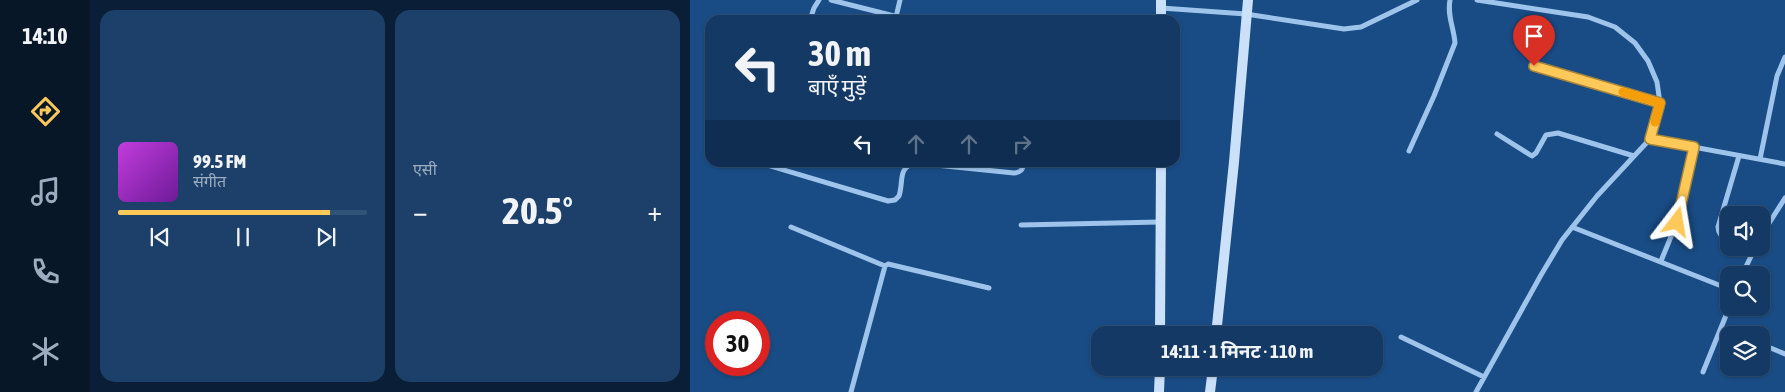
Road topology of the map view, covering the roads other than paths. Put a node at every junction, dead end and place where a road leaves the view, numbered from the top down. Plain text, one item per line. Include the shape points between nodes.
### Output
1 (819, 0) edge
2 (831, 0) edge
3 (900, 0) edge
4 (1248, 0) edge
5 (1417, 0) edge
6 (1450, 0) edge
7 (1477, 0) edge
8 (1161, 4) edge
9 (1246, 14) junction
10 (812, 15) edge
11 (888, 15) edge
12 (896, 15) edge
13 (1785, 57) edge
14 (1534, 66) dead end
15 (1660, 103) junction
16 (1497, 134) dead end
17 (1650, 139) junction
18 (1694, 147) junction
19 (1409, 151) dead end
20 (1634, 156) junction
21 (1739, 156) junction
22 (1760, 159) junction
23 (1785, 164) edge
24 (774, 167) edge
25 (905, 167) edge
26 (955, 167) edge
27 (1023, 167) edge
28 (1161, 167) edge
29 (1785, 198) edge
30 (1724, 206) edge
31 (1720, 220) edge
32 (1160, 222) junction
33 (1770, 222) edge
34 (1021, 225) dead end
35 (790, 227) dead end
36 (1572, 227) junction
37 (1720, 235) edge
38 (1661, 261) junction
39 (885, 266) junction
40 (1720, 285) edge
41 (989, 288) dead end
42 (1160, 326) edge
43 (1217, 326) edge
44 (1720, 330) edge
45 (1401, 337) dead end
46 (1770, 348) edge
47 (1785, 354) edge
48 (1703, 372) dead end
49 (1160, 376) edge
50 (1212, 376) edge
51 (1484, 377) junction
52 (851, 392) edge
53 (1160, 392) edge
54 (1210, 392) edge
55 (1476, 392) edge

1 - 10 street
2 - 11 street
3 - 12 street
4 - 9 street
5 - 9 street via 1361,28 1344,29
6 - 19 street via 1448,10 1455,43
7 - 15 street via 1588,16 1615,27 1635,43 1648,61 1657,82
8 - 9 street
9 - 43 street
13 - 22 street via 1776,76
14 - 15 street
15 - 17 street
16 - 20 street via 1532,156 1546,136 1558,133
17 - 18 street
17 - 20 street
18 - 21 street
18 - 38 street via 1677,222
20 - 36 street
21 - 22 street
21 - 30 street
22 - 23 street
24 - 25 street via 895,200 900,196
26 - 27 street via 1014,173
28 - 32 street
29 - 33 street
31 - 37 street
32 - 34 street
32 - 42 street
35 - 39 street
36 - 38 street
36 - 51 street
38 - 40 street
39 - 41 street via 888,264
39 - 52 street
44 - 48 street
45 - 51 street
46 - 47 street
49 - 53 street
50 - 54 street
51 - 55 street

